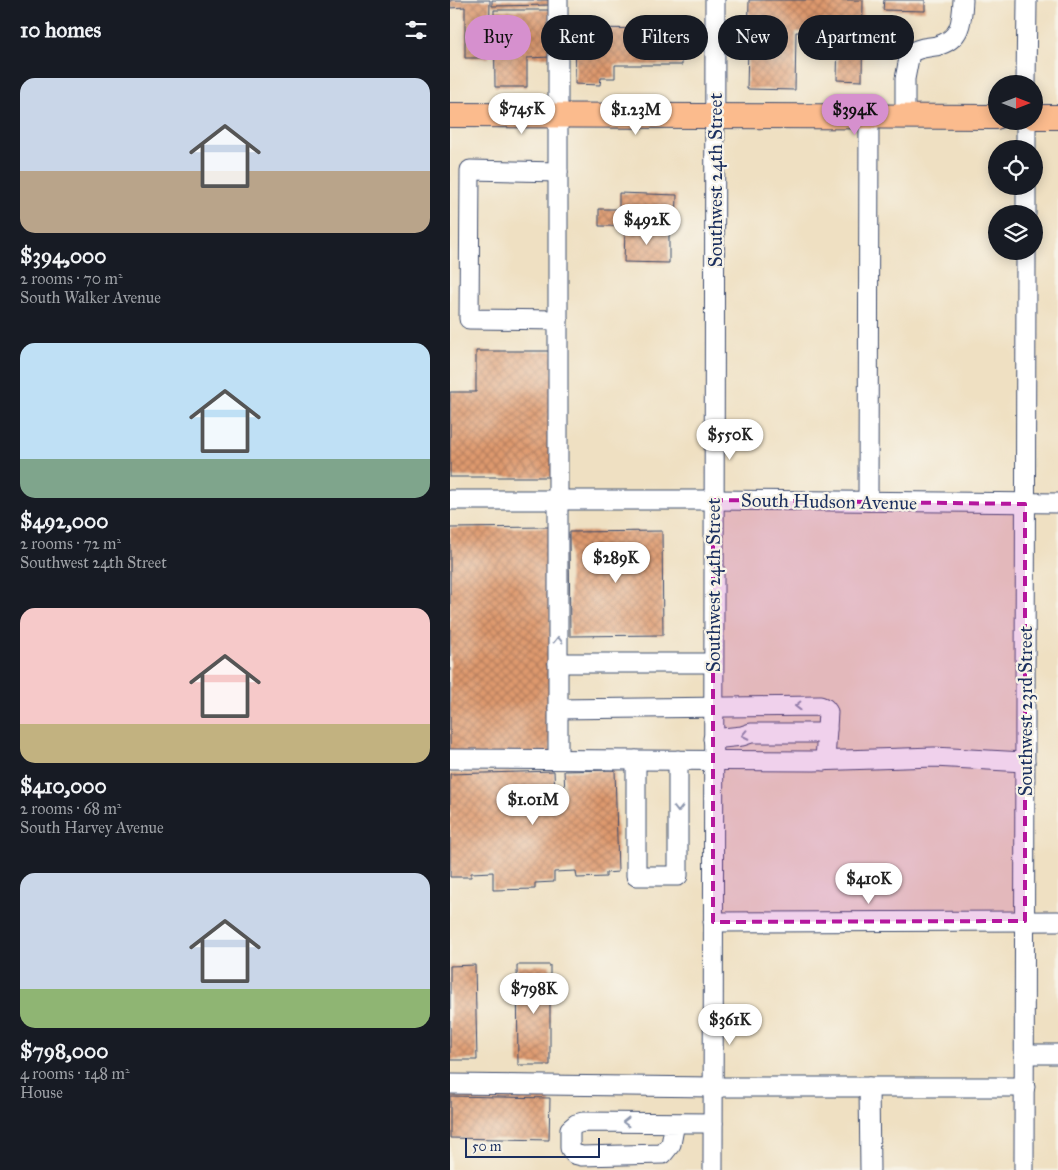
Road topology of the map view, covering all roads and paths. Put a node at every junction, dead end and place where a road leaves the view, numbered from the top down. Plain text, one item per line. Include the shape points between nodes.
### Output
1 (558, 0) edge
2 (715, 0) edge
3 (964, 0) edge
4 (1027, 0) edge
5 (1026, 75) edge
6 (450, 115) edge
7 (557, 116) junction
8 (715, 117) junction
9 (869, 117) junction
10 (905, 117) junction
11 (988, 117) edge
12 (1043, 117) edge
13 (1058, 117) edge
14 (558, 172) junction
15 (1026, 260) edge
16 (558, 320) junction
17 (450, 500) edge
18 (559, 500) junction
19 (713, 500) junction
20 (868, 502) junction
21 (1026, 504) junction
22 (1058, 504) edge
23 (558, 663) junction
24 (713, 663) junction
25 (713, 707) junction
26 (558, 709) junction
27 (827, 729) junction
28 (713, 739) junction
29 (558, 758) junction
30 (450, 759) edge
31 (636, 760) junction
32 (678, 760) junction
33 (713, 761) junction
34 (825, 761) junction
35 (1025, 762) junction
36 (1025, 921) junction
37 (1058, 921) edge
38 (713, 922) junction
39 (1025, 1054) junction
40 (1058, 1054) edge
41 (450, 1084) edge
42 (713, 1087) junction
43 (869, 1087) junction
44 (1025, 1087) junction
45 (675, 1123) junction
46 (713, 1123) junction
47 (713, 1170) edge
48 (870, 1170) edge
49 (1024, 1170) edge

1 - 7 street
2 - 8 street, Southwest 24th Street
3 - 10 street via 958,33 948,43 919,48 910,53 905,79
4 - 5 street
6 - 7 main road
7 - 8 main road
7 - 14 street
8 - 9 main road
8 - 19 street, Southwest 24th Street
9 - 10 main road
9 - 20 street
10 - 11 main road
12 - 13 main road
14 - 16 street
14 - 16 street via 470,170 469,319
15 - 21 street, Southwest 23rd Street
16 - 18 street
17 - 18 street, South Hudson Avenue
18 - 19 street, South Hudson Avenue
23 -> 18 street
19 - 20 street, South Hudson Avenue
19 - 24 street, Southwest 24th Street
20 - 21 street, South Hudson Avenue
21 - 22 street, South Hudson Avenue
21 - 35 street, Southwest 23rd Street
23 - 24 street
23 - 26 street
24 - 25 street, Southwest 24th Street
25 - 26 street
27 -> 25 street via 828,712 820,706
25 - 28 street, Southwest 24th Street
26 - 29 street
27 -> 28 street via 820,733 751,733
27 - 34 street
28 - 33 street, Southwest 24th Street
29 - 30 street
29 - 31 street
31 - 32 street
32 -> 31 street via 678,876 636,876
32 - 33 street
33 - 34 street
33 - 38 street, Southwest 24th Street
34 - 35 street via 934,757
35 - 36 street, Southwest 23rd Street
36 - 37 street
36 - 38 street
36 - 39 street, Southwest 23rd Street
38 - 42 street, Southwest 24th Street
39 - 40 street
39 - 44 street, Southwest 23rd Street
41 - 42 street
42 - 43 street
42 - 46 street, Southwest 24th Street
43 - 44 street
43 - 48 street
44 - 49 street, Southwest 23rd Street
45 -> 45 street via 583,1122 570,1129 570,1148 574,1154 582,1156 663,1154 671,1144
45 - 46 street
46 - 47 street, Southwest 24th Street

